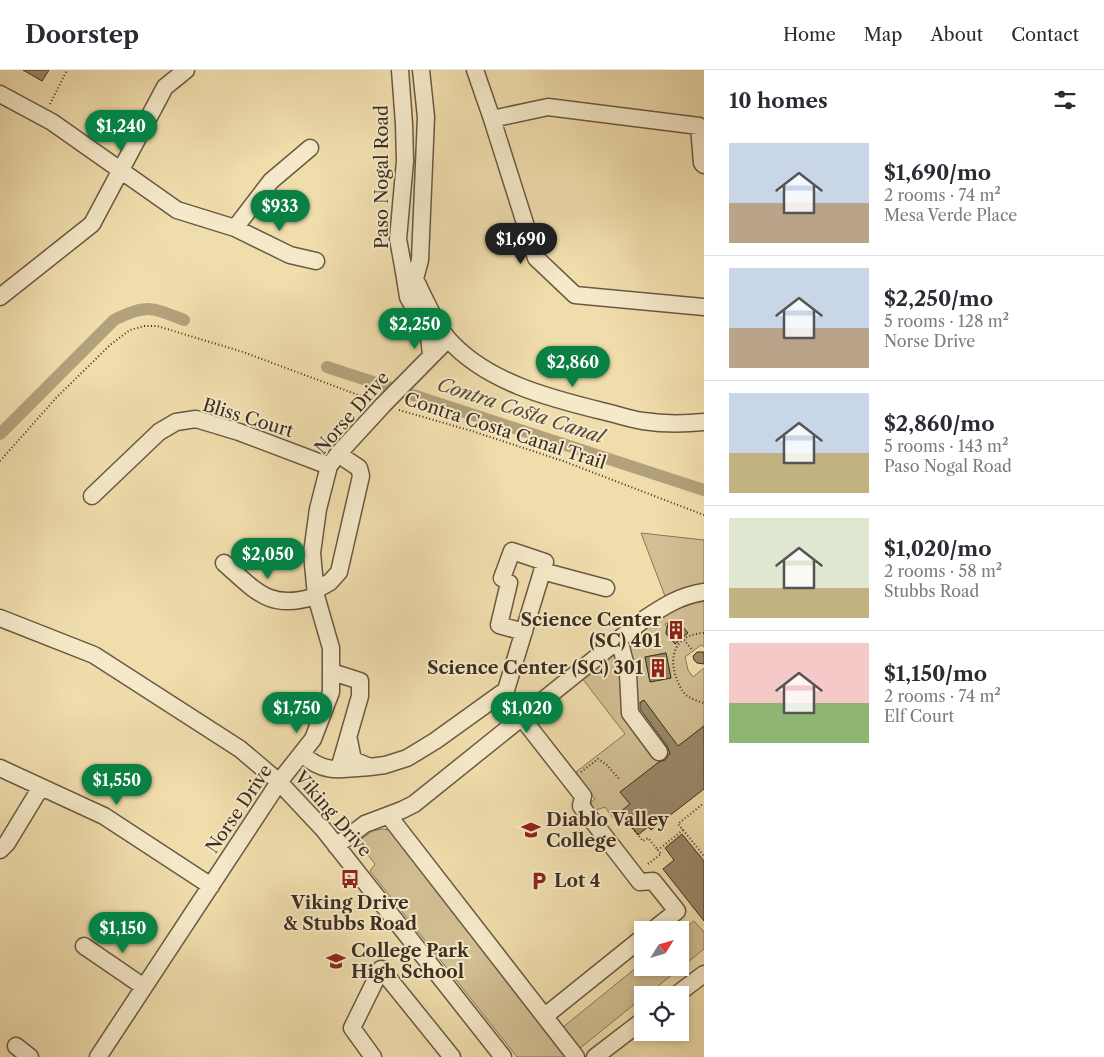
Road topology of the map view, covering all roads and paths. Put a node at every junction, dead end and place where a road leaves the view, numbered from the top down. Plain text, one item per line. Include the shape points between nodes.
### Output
1 (67, 70) edge
2 (186, 70) edge
3 (400, 70) edge
4 (421, 70) edge
5 (475, 70) edge
6 (0, 94) edge
7 (43, 118) junction
8 (492, 119) junction
9 (310, 148) dead end
10 (704, 165) edge
11 (120, 170) junction
12 (235, 228) junction
13 (316, 261) dead end
14 (403, 266) junction
15 (415, 279) junction
16 (0, 297) edge
17 (704, 307) edge
18 (448, 339) junction
19 (431, 355) junction
20 (386, 402) junction
21 (704, 422) edge
22 (334, 460) junction
23 (0, 461) edge
24 (92, 496) dead end
25 (704, 515) edge
26 (224, 563) dead end
27 (542, 570) junction
28 (606, 588) dead end
29 (704, 592) edge
30 (316, 593) junction
31 (0, 618) edge
32 (524, 632) junction
33 (704, 633) edge
34 (619, 639) junction
35 (684, 640) junction
36 (693, 651) dead end
37 (332, 672) junction
38 (704, 703) edge
39 (522, 718) junction
40 (349, 740) junction
41 (659, 752) dead end
42 (302, 754) junction
43 (370, 767) junction
44 (0, 768) edge
45 (339, 769) junction
46 (577, 775) dead end
47 (620, 780) dead end
48 (280, 782) junction
49 (41, 787) junction
50 (704, 803) edge
51 (388, 815) junction
52 (613, 818) dead end
53 (683, 830) junction
54 (336, 846) junction
55 (0, 850) edge
56 (658, 850) junction
57 (704, 856) edge
58 (648, 864) dead end
59 (210, 886) junction
60 (664, 921) edge
61 (634, 944) edge
62 (84, 946) dead end
63 (704, 974) edge
64 (688, 986) edge
65 (144, 987) junction
66 (545, 1016) junction
67 (634, 1027) edge
68 (16, 1046) dead end
69 (30, 1057) edge
70 (98, 1057) edge
71 (373, 1057) edge
72 (452, 1057) edge
73 (503, 1057) edge
74 (576, 1057) edge
75 (595, 1057) edge

1 - 7 path
2 - 11 street via 165,87
3 - 14 street, Paso Nogal Road via 404,161 398,239
4 - 15 street via 426,117 420,260
5 - 8 street
6 - 7 street
7 - 11 street
8 - 10 street via 548,107 699,126
8 - 17 street via 536,258 575,295
9 - 12 street via 271,181
11 - 12 street via 177,210
11 - 16 street via 92,224
12 - 13 street via 290,255
14 - 15 street, Paso Nogal Road
14 - 19 street via 408,297 429,336
15 - 18 street, Paso Nogal Road
18 - 19 street, Norse Drive
18 - 21 street, Paso Nogal Road via 473,361 501,378 562,401 644,421
19 - 20 street, Norse Drive
20 - 22 street, Norse Drive
20 - 23 path, Contra Costa Canal Trail via 243,352 157,326 144,326 130,330 110,345 56,398
20 - 25 path, Contra Costa Canal Trail via 563,461
22 - 24 street, Bliss Court via 196,420 176,422 159,432
22 - 30 street, Norse Drive via 318,509 312,553
22 - 30 street, Bliss Court via 359,468 360,476 338,572
26 - 30 street via 258,593 280,602 299,601
27 - 28 street
27 - 32 street
27 - 32 street via 545,562 512,551 502,578 510,583 499,625
29 - 34 street via 687,595 668,604
30 - 37 street, Norse Drive via 332,648
31 - 48 street, Viking Drive via 94,655 240,749
32 - 43 street via 506,690 407,758
33 - 35 path
34 - 39 street
34 - 41 street via 628,674 630,713
35 - 36 path
35 - 38 path via 677,644 673,654 675,676 686,695
37 - 40 street via 360,681 360,696
37 - 42 street, Norse Drive via 332,692 324,714
39 - 51 street via 414,804
39 - 60 street via 583,796 581,806 625,864 640,882 654,881 677,911
40 - 43 street via 353,760
40 - 45 street
42 - 45 street via 313,764
42 - 48 street, Norse Drive
43 - 45 street
44 - 49 street
46 - 47 path via 598,759
48 - 54 street, Viking Drive
48 - 59 street, Norse Drive
49 - 55 street
49 - 59 street via 104,816
50 - 53 path via 678,824
51 - 54 street via 365,824
51 - 66 street
52 - 56 path via 620,813 643,841 648,838
53 - 56 path
53 - 57 path
54 - 73 street, Viking Drive
56 - 58 path via 661,854
59 - 65 street, Norse Drive
61 - 66 street
62 - 65 street
63 - 64 street
65 - 70 street, Norse Drive
66 - 74 street
67 - 75 street
68 - 69 street
71 - 72 street via 352,1028 381,969

